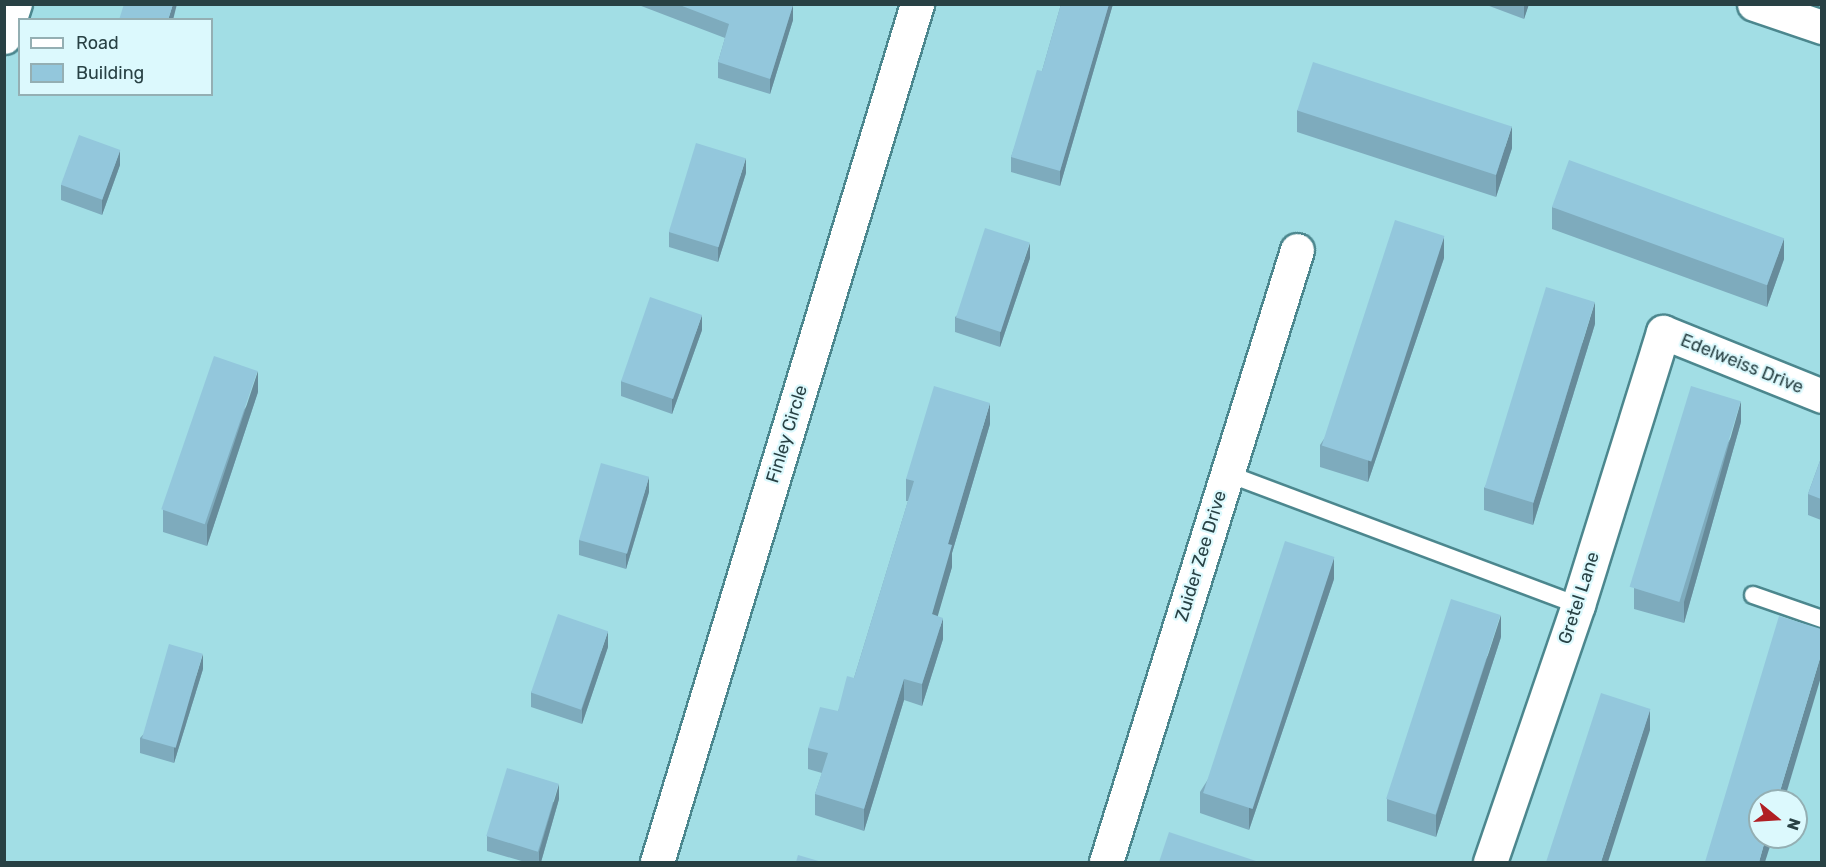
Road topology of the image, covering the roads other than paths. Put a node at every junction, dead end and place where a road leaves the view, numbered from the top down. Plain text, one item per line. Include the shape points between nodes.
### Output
1 (15, 4) edge
2 (917, 4) edge
3 (1754, 4) edge
4 (1821, 27) edge
5 (4, 37) edge
6 (1297, 250) dead end
7 (1663, 332) joint
8 (1821, 396) edge
9 (1226, 473) junction
10 (1753, 595) dead end
11 (1578, 605) junction
12 (1821, 619) edge
13 (657, 862) edge
14 (1106, 862) edge
15 (1490, 862) edge

1 - 5 street
2 - 13 street, Finley Circle
3 - 4 street
6 - 9 street, Zuider Zee Drive
7 - 8 street, Edelweiss Drive
7 - 11 street, Gretel Lane
9 - 11 lane
9 - 14 street, Zuider Zee Drive
10 - 12 lane
11 - 15 street, Gretel Lane

